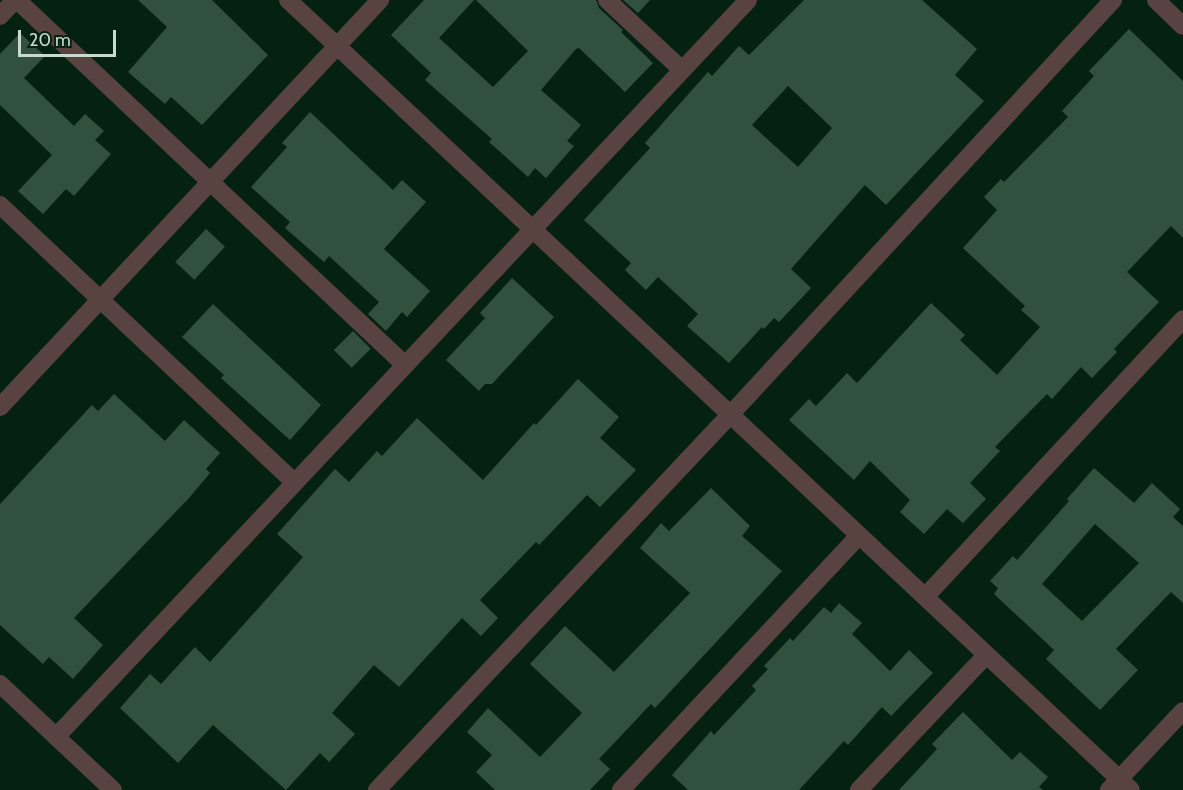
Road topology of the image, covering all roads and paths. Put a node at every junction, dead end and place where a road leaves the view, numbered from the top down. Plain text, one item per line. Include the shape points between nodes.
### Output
1 (16, 0) edge
2 (288, 0) edge
3 (380, 0) edge
4 (607, 0) edge
5 (748, 0) edge
6 (1113, 0) edge
7 (1156, 0) edge
8 (0, 15) edge
9 (1183, 26) edge
10 (337, 45) junction
11 (681, 69) junction
12 (211, 182) junction
13 (0, 205) edge
14 (533, 230) junction
15 (102, 300) junction
16 (1183, 319) edge
17 (404, 364) junction
18 (0, 407) edge
19 (730, 414) junction
20 (294, 482) junction
21 (859, 536) junction
22 (925, 597) junction
23 (986, 655) junction
24 (0, 684) edge
25 (1183, 711) edge
26 (56, 737) junction
27 (1120, 786) edge
28 (112, 790) edge
29 (377, 790) edge
30 (621, 790) edge
31 (859, 790) edge

1 - 8 street
1 - 12 street
2 - 10 street
3 - 10 street
4 - 11 street
5 - 11 street
6 - 19 street
7 - 9 street
10 - 12 street
10 - 14 street
11 - 14 street
12 - 15 street
12 - 17 street
13 - 15 street
14 - 17 street
14 - 19 street
15 - 18 street
15 - 20 street
16 - 22 street
17 - 20 street
19 - 21 street
19 - 29 street
20 - 26 street
21 - 22 street
21 - 30 street
22 - 23 street
23 - 27 street
23 - 31 street
24 - 26 street
25 - 27 street
26 - 28 street

